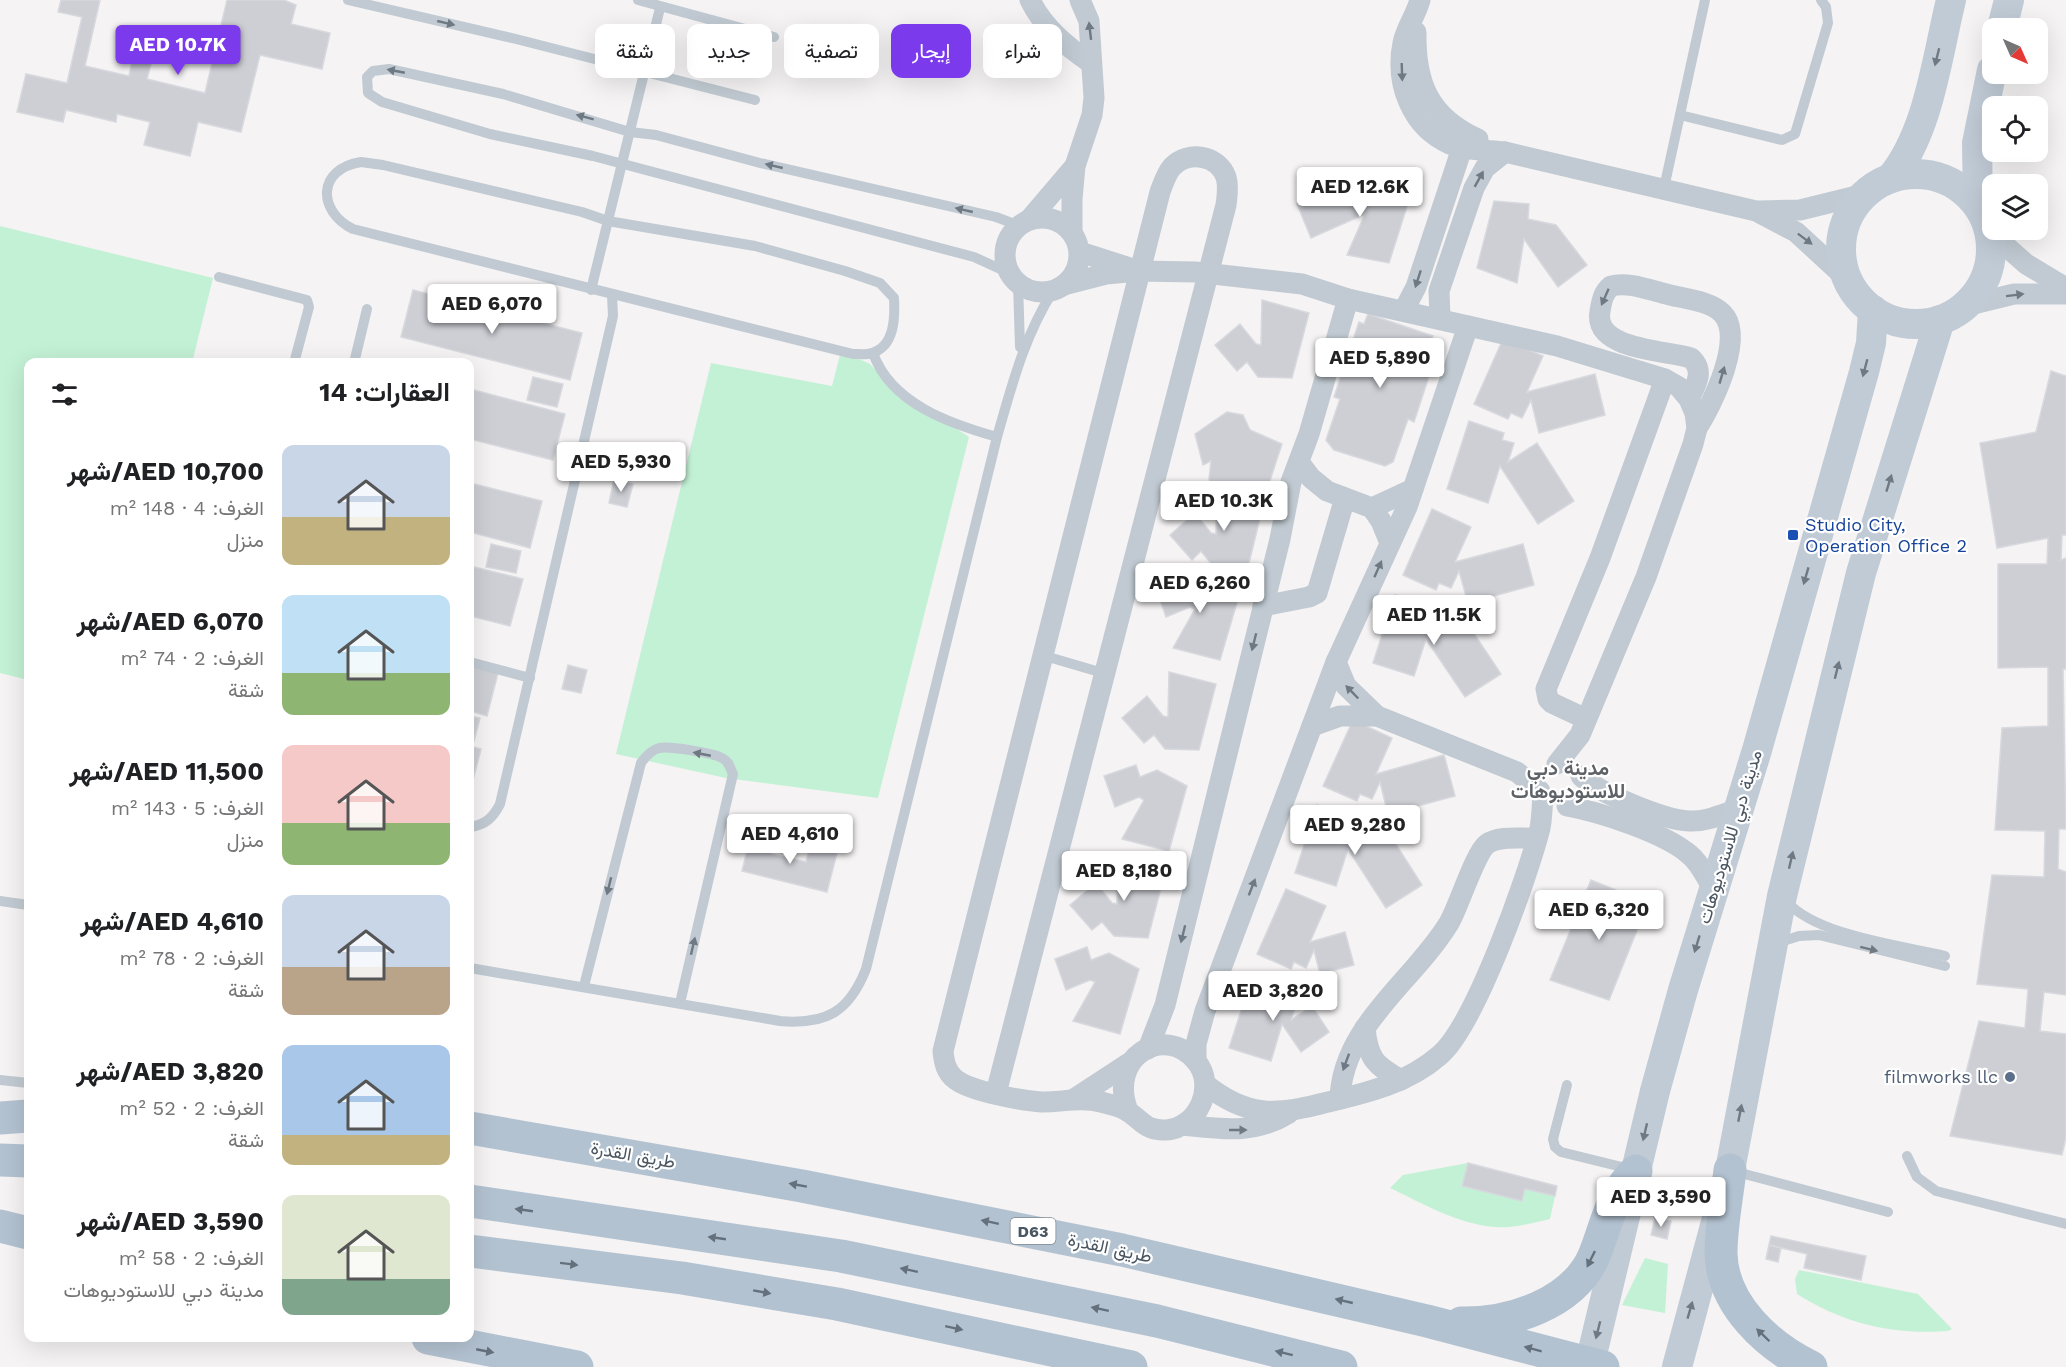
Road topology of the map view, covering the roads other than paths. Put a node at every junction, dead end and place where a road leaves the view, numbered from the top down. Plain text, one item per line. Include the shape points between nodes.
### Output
1 (348, 0) edge
2 (638, 0) edge
3 (1030, 0) edge
4 (1080, 0) edge
5 (1705, 0) edge
6 (1821, 0) edge
7 (1951, 0) edge
8 (2008, 0) edge
9 (379, 3) edge
10 (660, 8) junction
11 (1418, 8) edge
12 (2004, 18) edge
13 (656, 24) edge
14 (774, 37) dead end
15 (595, 60) edge
16 (1091, 63) junction
17 (643, 78) edge
18 (664, 78) edge
19 (1989, 84) edge
20 (754, 100) dead end
21 (1680, 115) junction
22 (630, 132) junction
23 (1465, 141) junction
24 (1505, 152) junction
25 (622, 164) junction
26 (1075, 166) junction
27 (1891, 178) junction
28 (1664, 188) junction
29 (1865, 194) junction
30 (1982, 196) edge
31 (1756, 211) junction
32 (1441, 212) junction
33 (1982, 215) edge
34 (1463, 219) junction
35 (608, 221) junction
36 (1024, 223) junction
37 (1072, 232) junction
38 (1987, 240) edge
39 (2004, 240) edge
40 (1080, 252) junction
41 (1139, 271) junction
42 (1207, 274) junction
43 (219, 278) dead end
44 (1014, 278) junction
45 (1846, 278) junction
46 (1060, 287) junction
47 (2066, 288) edge
48 (591, 290) junction
49 (2066, 294) edge
50 (612, 295) junction
51 (1348, 299) junction
52 (367, 309) dead end
53 (1404, 310) junction
54 (1873, 310) junction
55 (1953, 313) junction
56 (1440, 318) junction
57 (1468, 326) junction
58 (873, 353) junction
59 (295, 358) edge
60 (355, 358) edge
61 (1019, 359) junction
62 (1665, 379) junction
63 (1689, 399) junction
64 (1697, 428) junction
65 (997, 437) junction
66 (1299, 462) junction
67 (1413, 489) junction
68 (1336, 495) junction
69 (1287, 504) junction
70 (1372, 507) junction
71 (1390, 543) junction
72 (1263, 606) junction
73 (1045, 656) junction
74 (1336, 662) junction
75 (474, 663) edge
76 (1103, 674) junction
77 (530, 678) junction
78 (1377, 716) junction
79 (1312, 726) junction
80 (1583, 727) junction
81 (1566, 770) junction
82 (1517, 772) junction
83 (1542, 793) junction
84 (1621, 798) junction
85 (1565, 806) junction
86 (1739, 809) junction
87 (1614, 820) junction
88 (1689, 821) junction
89 (474, 826) edge
90 (1537, 838) junction
91 (1681, 848) junction
92 (1714, 890) junction
93 (1782, 896) junction
94 (0, 902) edge
95 (24, 905) edge
96 (1772, 945) junction
97 (474, 969) edge
98 (584, 986) junction
99 (680, 1003) junction
100 (1365, 1028) junction
101 (1148, 1048) junction
102 (1196, 1061) junction
103 (1129, 1063) junction
104 (0, 1080) edge
105 (1401, 1080) junction
106 (24, 1083) edge
107 (1205, 1084) junction
108 (1567, 1085) dead end
109 (996, 1093) junction
110 (1074, 1099) junction
111 (1340, 1099) junction
112 (1128, 1111) junction
113 (1289, 1112) junction
114 (24, 1116) edge
115 (0, 1118) edge
116 (1183, 1125) junction
117 (474, 1129) edge
118 (0, 1130) edge
119 (24, 1131) edge
120 (1906, 1156) dead end
121 (0, 1160) edge
122 (24, 1161) edge
123 (1730, 1170) junction
124 (1636, 1171) junction
125 (474, 1203) edge
126 (0, 1209) edge
127 (24, 1210) edge
128 (1888, 1212) dead end
129 (2066, 1224) edge
130 (0, 1226) edge
131 (24, 1232) edge
132 (474, 1252) edge
133 (1427, 1321) junction
134 (449, 1342) edge
135 (1594, 1366) edge
136 (577, 1367) edge
137 (1131, 1367) edge
138 (1341, 1367) edge
139 (1677, 1367) edge
140 (1811, 1367) edge

1 - 9 lane
2 - 10 lane
3 - 16 street via 1058,38
16 -> 4 street via 1089,21
5 - 21 lane
6 - 21 lane via 1828,22 1795,134 1782,140
7 -> 27 street via 1920,125 1904,162
8 - 12 street
9 -> 15 lane
10 - 13 lane
10 - 14 lane
11 - 23 street via 1416,61 1424,88 1441,115
16 - 26 street via 1092,115
17 - 22 lane
18 - 20 lane
19 - 30 street via 1977,142
21 - 28 lane
22 - 25 lane
22 -> 25 lane via 503,94 389,69 373,71 368,78 368,93 382,102 489,134
36 -> 22 lane
23 - 24 street
23 - 32 street
24 - 28 street
34 -> 24 street via 1478,178
25 - 35 lane
25 - 44 lane via 974,257
26 - 36 street
26 - 37 street
27 - 29 street
27 - 33 street via 1910,174 1939,177 1965,191
28 - 31 street
29 - 31 street via 1800,210
29 - 45 street via 1851,211 1842,233 1841,256
31 -> 45 street via 1796,232
32 - 34 street
32 -> 53 street via 1416,287
34 - 56 street via 1439,291
35 - 48 lane
35 - 48 lane via 368,162 338,170 327,191 332,214 353,229
35 - 58 lane via 755,246 880,283 894,298 895,314 887,342
36 - 37 street via 1053,219
36 - 44 street via 1011,235 1006,247 1005,260
37 - 40 street
38 - 55 street via 1990,259 1982,285
39 - 47 street via 2026,264
40 - 41 street
40 - 46 street via 1074,274
41 - 42 street
41 - 42 street via 1166,176 1183,159 1195,156 1218,165 1226,175 1228,187
41 - 46 street via 1106,274
41 - 73 street
42 - 51 street via 1302,284
42 - 76 street
43 - 59 lane via 307,300 309,307
44 - 46 street via 1035,291
44 - 61 lane
45 - 54 street via 1857,296
46 - 61 lane via 1033,324
48 - 50 lane
55 -> 49 street via 2014,294
50 - 58 lane via 853,354
50 - 77 lane via 613,316
51 - 53 street
51 - 66 street
52 - 60 lane
53 - 56 street
54 - 55 street via 1894,321 1917,324
54 -> 86 street, مدينة دبي للاستوديوهات via 1864,372
93 -> 55 street via 1861,573
56 - 57 street
57 - 62 street via 1578,352
57 - 67 street
58 - 65 lane via 891,381 929,412 951,424
61 - 65 lane
62 - 63 street
62 - 80 street via 1600,558 1546,689 1548,699
63 - 64 street
64 -> 63 street via 1723,372 1731,335 1723,313 1700,302 1625,285 1611,286 1603,297 1599,317 1606,334 1621,342 1691,358 1699,377
64 - 80 street via 1646,577
65 - 99 lane via 858,990 843,1007 824,1018 802,1023
66 - 68 street via 1311,478
66 - 69 street
67 - 70 street
67 - 71 street
68 - 69 street via 1302,495
68 - 70 street
68 - 72 street via 1317,593
69 - 72 street
70 - 71 street
74 -> 71 street
72 -> 101 street via 1165,1005
73 - 76 lane
73 - 109 street via 943,1051 944,1062 956,1080
78 -> 74 street via 1346,686
74 - 79 street
75 - 77 lane
76 - 109 street
77 - 89 lane via 500,804 485,823
78 - 79 street via 1340,716
78 - 82 street
102 -> 79 street via 1202,1019
80 - 81 street
81 - 82 street
81 - 83 street via 1543,775
81 - 84 street
81 - 85 street via 1582,791 1579,798
82 - 83 street
83 - 85 street via 1552,805
83 - 90 street
84 - 87 street
84 - 88 street
85 - 87 street
85 - 90 street
86 - 88 street
86 - 92 street, مدينة دبي للاستوديوهات
87 - 91 street
88 - 91 street
90 - 100 street via 1495,840 1484,847 1438,940
90 - 105 street via 1506,927 1458,1033 1443,1053
91 - 92 street via 1697,862
92 -> 124 street, مدينة دبي للاستوديوهات via 1654,1092
93 - 96 street
96 -> 93 lane via 1798,936 1819,935 1945,961 1812,921 1794,910
94 - 95 lane
123 -> 96 street
97 - 98 lane
98 - 99 lane
99 -> 98 lane via 733,774 722,758 668,748 657,748 641,763
100 - 105 street via 1373,1061
100 -> 111 street via 1343,1068
101 - 102 street via 1173,1047
101 - 103 street
102 - 107 street
103 - 110 street
103 - 112 street via 1122,1078 1122,1095
104 - 106 lane
105 - 111 street
107 - 113 street via 1238,1106
107 - 116 street via 1196,1115
108 - 124 lane via 1553,1139 1555,1147 1561,1152
109 - 110 street via 1035,1101
110 - 112 street
111 - 113 street
112 - 116 street via 1152,1129 1168,1130
116 -> 113 street via 1246,1130
114 - 115 main road
133 -> 117 main road, طريق القدرة / D63 via 962,1216
118 - 119 main road
120 - 129 lane via 1917,1177 1936,1191
121 - 122 main road
123 - 128 lane
139 -> 123 street
140 -> 123 main road via 1767,1339 1743,1312 1727,1285 1721,1253
124 -> 133 main road via 1613,1199 1585,1271 1565,1293 1506,1318 1467,1323
124 -> 135 street, مدينة دبي للاستوديوهات
138 -> 125 main road via 1157,1321 841,1256
126 - 127 main road
130 - 131 main road
132 -> 137 main road via 682,1278 837,1304
135 -> 133 main road, طريق القدرة / D63
134 -> 136 main road

